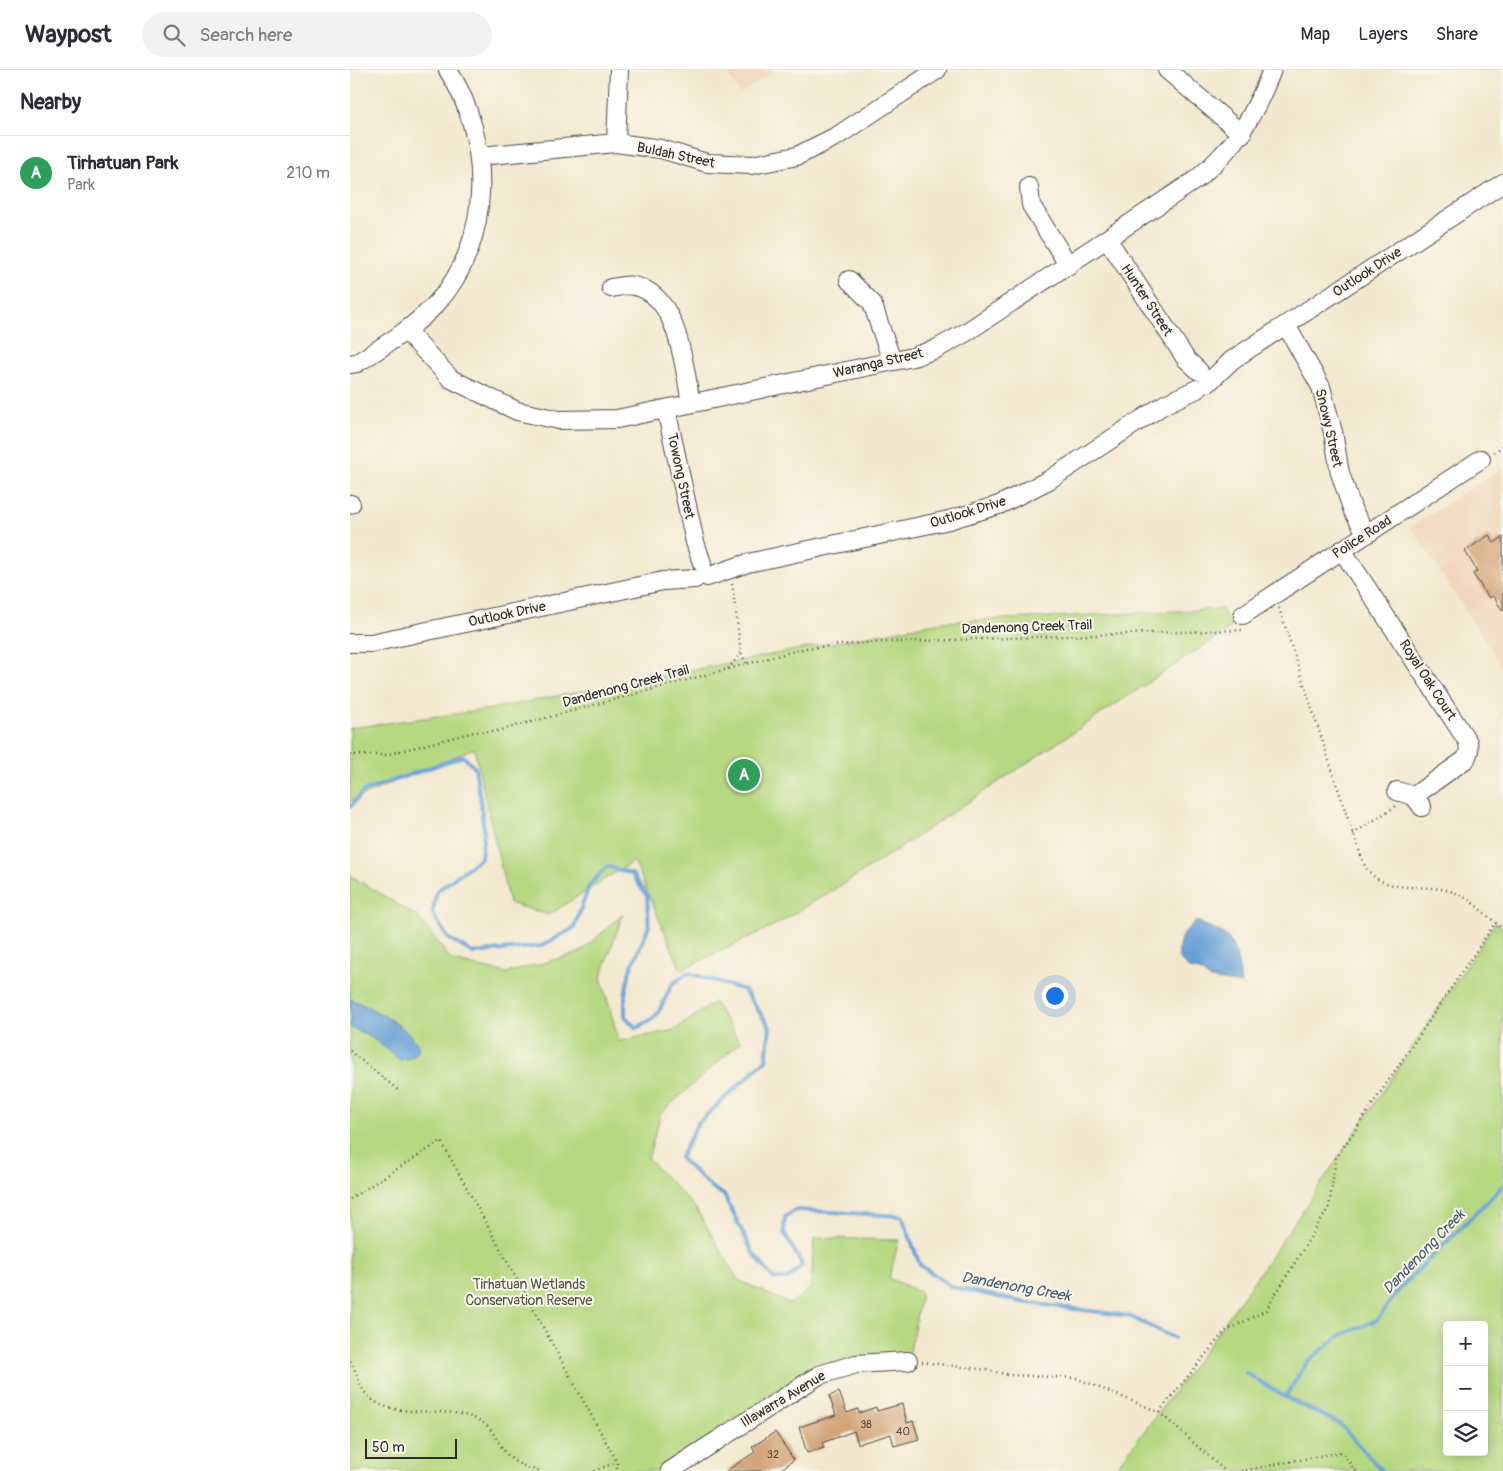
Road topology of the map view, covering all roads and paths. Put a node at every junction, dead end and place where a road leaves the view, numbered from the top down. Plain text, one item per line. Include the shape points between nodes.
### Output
1 (448, 70) edge
2 (619, 70) edge
3 (937, 70) edge
4 (1167, 70) edge
5 (1272, 70) edge
6 (1242, 134) junction
7 (616, 143) junction
8 (480, 156) junction
9 (1503, 183) edge
10 (1029, 187) dead end
11 (1108, 240) junction
12 (1069, 266) junction
13 (849, 280) dead end
14 (611, 288) dead end
15 (1286, 325) junction
16 (407, 332) junction
17 (892, 361) junction
18 (350, 364) edge
19 (1196, 376) junction
20 (691, 403) junction
21 (666, 410) junction
22 (1481, 459) dead end
23 (1367, 534) junction
24 (1342, 550) junction
25 (700, 569) junction
26 (732, 584) dead end
27 (1272, 611) dead end
28 (1246, 620) joint
29 (350, 643) edge
30 (741, 653) junction
31 (747, 664) junction
32 (728, 669) junction
33 (350, 755) edge
34 (1408, 799) joint
35 (1353, 834) junction
36 (1495, 923) junction
37 (1503, 929) edge
38 (350, 1051) edge
39 (398, 1090) dead end
40 (350, 1198) edge
41 (350, 1361) edge
42 (908, 1361) joint
43 (1159, 1412) junction
44 (617, 1462) junction
45 (539, 1471) edge
46 (594, 1471) edge
47 (617, 1471) edge
48 (670, 1471) edge
49 (1225, 1471) edge
50 (1241, 1471) edge
51 (1356, 1471) edge

1 - 8 street via 468,107
2 - 7 street
3 - 7 street, Buldah Street via 837,136 797,156 752,165 707,164 661,149
4 - 6 street
5 - 6 street, Waranga Street via 1256,111
6 - 11 street, Waranga Street via 1197,179
7 - 8 street, Buldah Street
8 - 16 street via 478,209 464,258 437,302
9 - 15 street, Outlook Drive
10 - 12 street via 1031,206
11 - 12 street, Waranga Street
11 - 19 street, Hunter Street
12 - 17 street, Waranga Street via 950,342 913,357
13 - 17 street via 872,304
14 - 20 street via 634,286 649,292 661,303 680,340
15 - 19 street, Outlook Drive via 1232,360
15 - 23 street, Snowy Street via 1321,387 1340,474 1353,511
16 - 18 street via 357,363
16 - 21 street, Waranga Street via 451,379 517,411 559,420 617,419
17 - 20 street, Waranga Street
19 - 25 street, Outlook Drive via 1165,404 1049,480 999,505 949,520 748,563
20 - 21 street, Waranga Street
21 - 25 street, Towong Street
22 - 23 street, Police Road
23 - 24 street, Police Road
24 - 28 street, Police Road
24 - 34 street, Royal Oak Court via 1468,742 1466,759
25 - 29 street, Outlook Drive via 663,581 371,643
26 - 30 path
27 - 35 path via 1280,607
28 - 31 path, Dandenong Creek Trail via 1242,630 862,643 806,648
30 - 31 path
30 - 32 path
31 - 32 path, Dandenong Creek Trail
32 - 33 path, Dandenong Creek Trail via 497,731 474,732 385,754
34 - 35 path
35 - 36 path via 1368,870 1388,886 1451,891 1468,900
36 - 37 path
36 - 43 path via 1336,1158 1329,1207 1266,1310 1224,1332
38 - 39 path
40 - 44 path via 441,1141
41 - 45 path via 361,1386 373,1401 394,1408 458,1412 478,1420 486,1425 510,1458
42 - 43 path via 1009,1375 1076,1378
42 - 48 street, Illawarra Avenue via 856,1364 819,1375
43 - 49 path
44 - 46 path
44 - 47 path
50 - 51 path via 1341,1452

